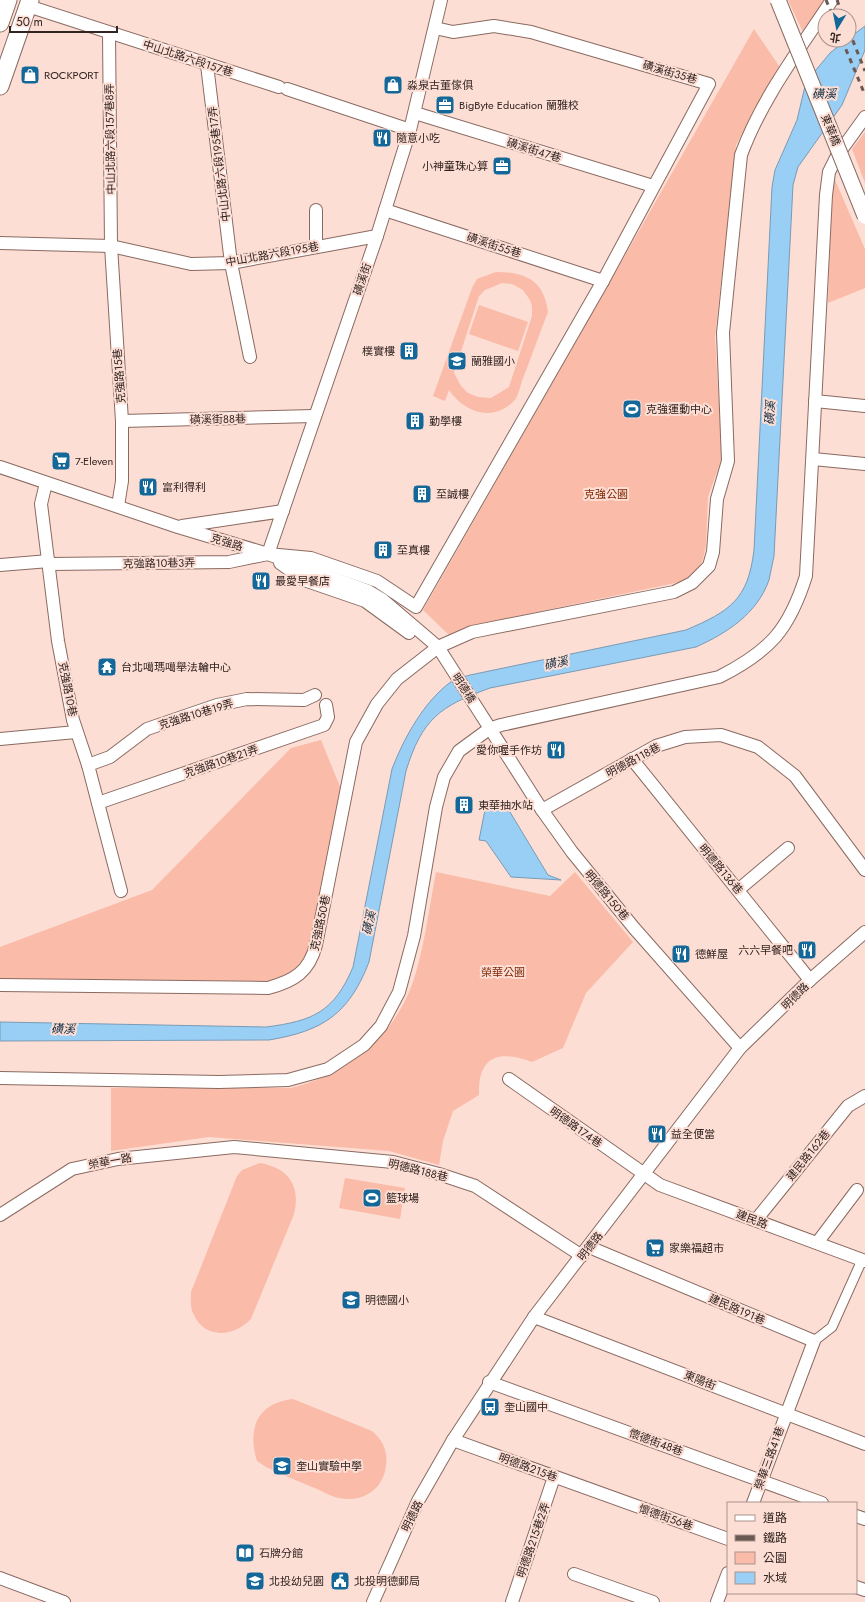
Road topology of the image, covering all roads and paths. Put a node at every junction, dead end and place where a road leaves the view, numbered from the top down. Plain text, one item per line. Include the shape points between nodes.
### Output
1 (441, 0) edge
2 (778, 0) edge
3 (832, 0) edge
4 (29, 3) edge
5 (435, 28) junction
6 (108, 33) junction
7 (207, 64) junction
8 (0, 86) edge
9 (415, 113) junction
10 (865, 117) edge
11 (410, 130) junction
12 (654, 186) junction
13 (316, 210) dead end
14 (385, 210) junction
15 (865, 216) edge
16 (377, 236) junction
17 (0, 243) edge
18 (111, 246) junction
19 (316, 247) junction
20 (231, 263) junction
21 (603, 281) junction
22 (250, 357) dead end
23 (815, 401) junction
24 (865, 406) edge
25 (314, 416) junction
26 (122, 421) junction
27 (813, 459) junction
28 (865, 464) edge
29 (0, 467) edge
30 (46, 483) junction
31 (118, 506) junction
32 (283, 511) junction
33 (178, 527) junction
34 (268, 554) junction
35 (50, 563) junction
36 (0, 565) edge
37 (409, 633) dead end
38 (438, 647) junction
39 (315, 696) dead end
40 (326, 705) dead end
41 (490, 729) junction
42 (76, 732) junction
43 (0, 739) edge
44 (632, 759) junction
45 (88, 764) junction
46 (98, 803) junction
47 (542, 810) junction
48 (788, 848) dead end
49 (865, 870) edge
50 (738, 890) junction
51 (121, 891) dead end
52 (865, 932) edge
53 (810, 980) junction
54 (0, 985) edge
55 (740, 1048) junction
56 (0, 1078) edge
57 (509, 1079) dead end
58 (865, 1096) edge
59 (234, 1147) joint
60 (644, 1175) junction
61 (857, 1190) dead end
62 (0, 1215) edge
63 (756, 1220) junction
64 (817, 1243) junction
65 (585, 1251) junction
66 (864, 1259) edge
67 (534, 1317) junction
68 (814, 1341) junction
69 (489, 1382) junction
70 (785, 1413) junction
71 (453, 1440) junction
72 (865, 1444) edge
73 (554, 1477) junction
74 (761, 1480) junction
75 (604, 1495) joint
76 (753, 1502) edge
77 (819, 1502) edge
78 (727, 1539) edge
79 (574, 1574) dead end
80 (727, 1576) edge
81 (0, 1578) edge
82 (64, 1602) edge
83 (373, 1602) edge
84 (512, 1602) edge
85 (653, 1602) edge
86 (717, 1602) edge

1 - 5 street, 磺溪街
2 - 15 street, 東華橋, bridge
3 - 38 street, 克強路50巷 via 776,83 750,131 741,155 723,333 728,460 717,499 713,552 709,566 692,583 674,592 472,632
4 - 6 street, 中山北路六段157巷
4 - 8 main road
5 - 9 street, 磺溪街
5 - 12 street, 磺溪街35巷 via 453,32 494,26 532,32 710,84
6 - 7 street, 中山北路六段157巷
6 - 18 street, 中山北路六段157巷8弄
7 - 11 street, 中山北路六段157巷
7 - 20 street, 中山北路六段195巷17弄
9 - 11 street, 磺溪街
9 - 12 street, 磺溪街47巷
10 - 23 street via 837,156 829,172
11 - 14 street, 磺溪街
12 - 21 street, 磺溪街35巷
13 - 19 street
14 - 16 street, 磺溪街
14 - 21 street, 磺溪街55巷
16 - 19 street, 中山北路六段195巷
16 - 25 street, 磺溪街
17 - 18 street, 中山北路六段195巷
18 - 20 street, 中山北路六段195巷 via 191,264
18 - 26 street, 克強路15巷
19 - 20 street, 中山北路六段195巷
20 - 22 street, 中山北路六段195巷17弄
21 - 34 street, 磺溪街35巷 via 416,607 377,581 311,558
23 - 24 street
23 - 27 street
25 - 26 street, 磺溪街88巷
25 - 32 street, 磺溪街
26 - 31 street, 克強路15巷 via 122,481
27 - 28 street
27 - 41 street via 806,576 790,619 759,654 720,677
29 - 30 street, 克強路
30 - 31 street, 克強路
30 - 35 street, 克強路10巷 via 41,504
31 - 33 street, 克強路
32 - 33 street
32 - 34 street, 磺溪街
33 - 34 street, 克強路
34 - 35 street, 克強路10巷3弄 via 229,562
34 - 37 street via 304,580 365,601
34 - 38 street, 克強路 via 368,591
35 - 36 street, 克強路10巷3弄
35 - 42 street, 克強路10巷 via 58,641
38 - 41 street, 明德橋
38 - 54 street, 克強路50巷 via 397,679 377,704 356,742 316,945 306,968 297,976 284,984 268,988
39 - 45 street, 克強路10巷19弄 via 304,700 247,699 217,705 147,728 110,757
40 - 46 street, 克強路10巷21弄 via 328,716 324,726
41 - 47 street, 明德路150巷
41 - 56 street via 459,751 444,776 436,807 414,936 399,992 380,1026 364,1045 328,1069 288,1080 219,1082
42 - 43 street
42 - 45 street, 克強路10巷
44 - 47 street, 明德路118巷
44 - 49 street, 明德路118巷 via 656,746 685,737 721,735 758,746 795,776
44 - 50 street, 明德路136巷
45 - 46 street, 克強路10巷
46 - 51 street, 克強路10巷
47 - 55 street, 明德路150巷 via 592,878
48 - 50 street
50 - 53 street, 明德路136巷
52 - 53 street, 明德路
53 - 55 street, 明德路
55 - 60 street, 明德路
57 - 60 street, 明德路174巷
58 - 63 street, 建民路162巷 via 848,1106
59 - 62 street, 榮華一路 via 118,1158 72,1169
59 - 65 street, 明德路188巷 via 393,1162 439,1174 475,1186
60 - 63 street, 建民路 via 660,1185
60 - 65 street, 明德路
61 - 64 street
63 - 64 street, 建民路
64 - 66 street, 建民路
65 - 67 street, 明德路
65 - 68 street, 建民路191巷
66 - 68 street via 832,1327
67 - 69 street, 明德路
67 - 70 street, 東陽街
68 - 70 street
69 - 71 street, 明德路
69 - 74 street, 懷德街48巷
70 - 72 street, 東陽街
70 - 74 street, 榮華三路41巷
71 - 73 street, 明德路215巷
71 - 83 street, 明德路 via 418,1501
73 - 75 street, 明德路215巷
73 - 84 street, 明德路215巷2弄
74 - 76 street, 榮華三路41巷
74 - 77 street, 懷德街48巷
75 - 78 street, 懷德街56巷
79 - 85 street
80 - 86 street
81 - 82 street

